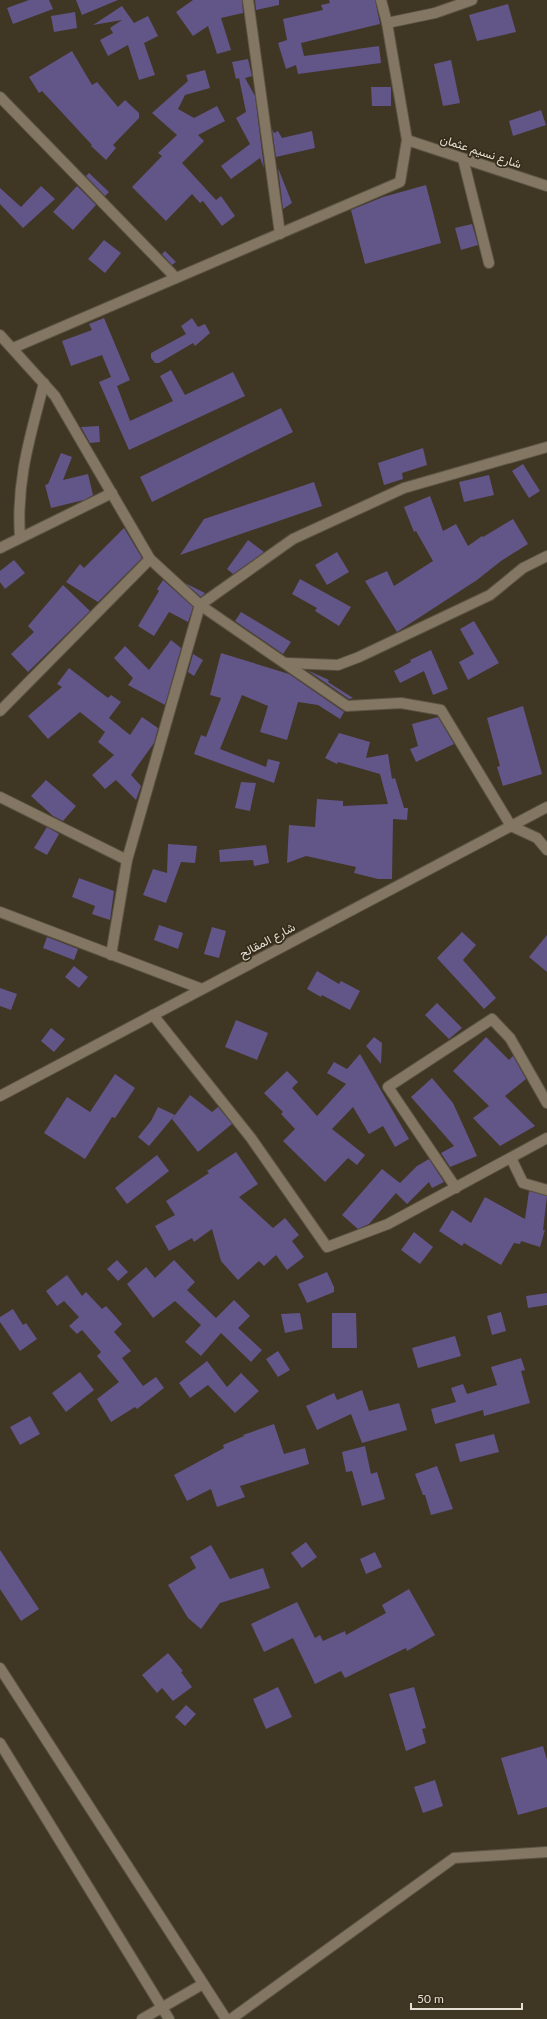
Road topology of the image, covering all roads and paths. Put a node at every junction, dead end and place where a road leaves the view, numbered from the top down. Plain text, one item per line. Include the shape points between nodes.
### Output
1 (248, 0) edge
2 (381, 0) edge
3 (472, 0) edge
4 (387, 23) junction
5 (0, 97) edge
6 (407, 140) junction
7 (463, 158) junction
8 (547, 186) edge
9 (280, 234) junction
10 (489, 263) dead end
11 (176, 278) junction
12 (0, 335) edge
13 (13, 348) junction
14 (44, 383) junction
15 (547, 447) edge
16 (112, 493) junction
17 (20, 537) junction
18 (0, 548) edge
19 (547, 556) edge
20 (150, 559) junction
21 (200, 605) junction
22 (286, 663) junction
23 (0, 711) edge
24 (0, 797) edge
25 (547, 807) edge
26 (512, 826) junction
27 (547, 850) edge
28 (127, 860) junction
29 (0, 912) edge
30 (111, 955) junction
31 (202, 990) junction
32 (153, 1015) junction
33 (0, 1096) edge
34 (547, 1103) edge
35 (547, 1138) edge
36 (511, 1158) junction
37 (456, 1188) junction
38 (547, 1190) edge
39 (0, 1668) edge
40 (0, 1744) edge
41 (547, 1852) edge
42 (203, 1984) junction
43 (162, 2009) junction
44 (142, 2019) edge
45 (168, 2019) edge
46 (226, 2019) edge
47 (231, 2019) edge

1 - 9 street
2 - 4 street
3 - 4 street via 435,13
4 - 6 street
5 - 11 street
6 - 7 street, شارع نسيم عثمان
6 - 9 street via 400,182
7 - 8 street, شارع نسيم عثمان
7 - 10 street
9 - 11 street
11 - 13 street
12 - 13 street
13 - 14 street
14 - 16 street via 55,396
14 - 17 street via 24,458 18,514
15 - 21 street via 404,488 293,539
16 - 17 street
16 - 20 street
17 - 18 street
19 - 22 street via 523,568 490,595 359,657 338,665
20 - 21 street
20 - 23 street
21 - 22 street
21 - 28 street
22 - 26 street via 347,706 401,703 441,710
24 - 28 street
25 - 26 street, شارع المقالح
26 - 27 street via 537,838
26 - 31 street, شارع المقالح
28 - 30 street
29 - 30 street
30 - 31 street
31 - 32 street, شارع المقالح
32 - 33 street, شارع المقالح
32 - 37 street via 251,1138 327,1247 388,1224
34 - 37 street via 510,1038 492,1019 388,1087
35 - 36 street
36 - 37 street
36 - 38 street via 523,1183
39 - 42 street
40 - 43 street
41 - 47 street via 454,1858
42 - 43 street
42 - 46 street
43 - 44 street
43 - 45 street

